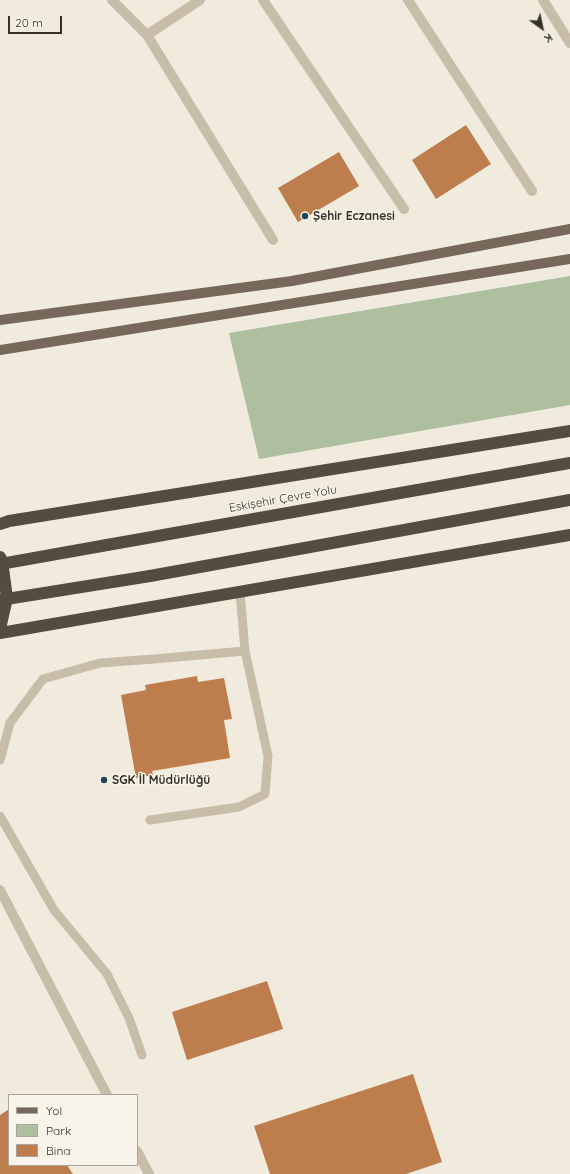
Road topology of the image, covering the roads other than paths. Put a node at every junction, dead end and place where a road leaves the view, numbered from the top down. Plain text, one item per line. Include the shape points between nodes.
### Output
1 (112, 0) edge
2 (200, 0) edge
3 (263, 0) edge
4 (408, 0) edge
5 (543, 0) edge
6 (147, 35) junction
7 (570, 43) edge
8 (532, 191) dead end
9 (404, 209) dead end
10 (570, 229) edge
11 (273, 240) dead end
12 (570, 259) edge
13 (0, 320) edge
14 (0, 350) edge
15 (570, 431) edge
16 (570, 463) edge
17 (570, 500) edge
18 (0, 524) edge
19 (570, 535) edge
20 (0, 557) edge
21 (0, 564) edge
22 (240, 592) junction
23 (0, 600) edge
24 (0, 629) edge
25 (0, 633) edge
26 (245, 650) junction
27 (0, 760) edge
28 (0, 816) edge
29 (150, 820) dead end
30 (0, 890) edge
31 (142, 1055) dead end
32 (107, 1094) edge
33 (138, 1154) edge
34 (149, 1174) edge

1 - 6 street
2 - 6 street
3 - 9 street
4 - 8 street
5 - 7 street
6 - 11 street
10 - 13 main road via 292,281
12 - 14 main road
15 - 18 highway
16 - 21 highway, Eskişehir Çevre Yolu, bridge
17 - 23 highway, bridge via 150,576
19 - 22 highway
20 - 24 highway via 7,598
22 - 25 highway
22 - 26 lane
26 - 27 lane via 100,663 43,679 10,723
26 - 29 lane via 268,756 265,794 240,807
28 - 31 lane via 54,910 107,974 129,1018
30 - 32 street
33 - 34 street

